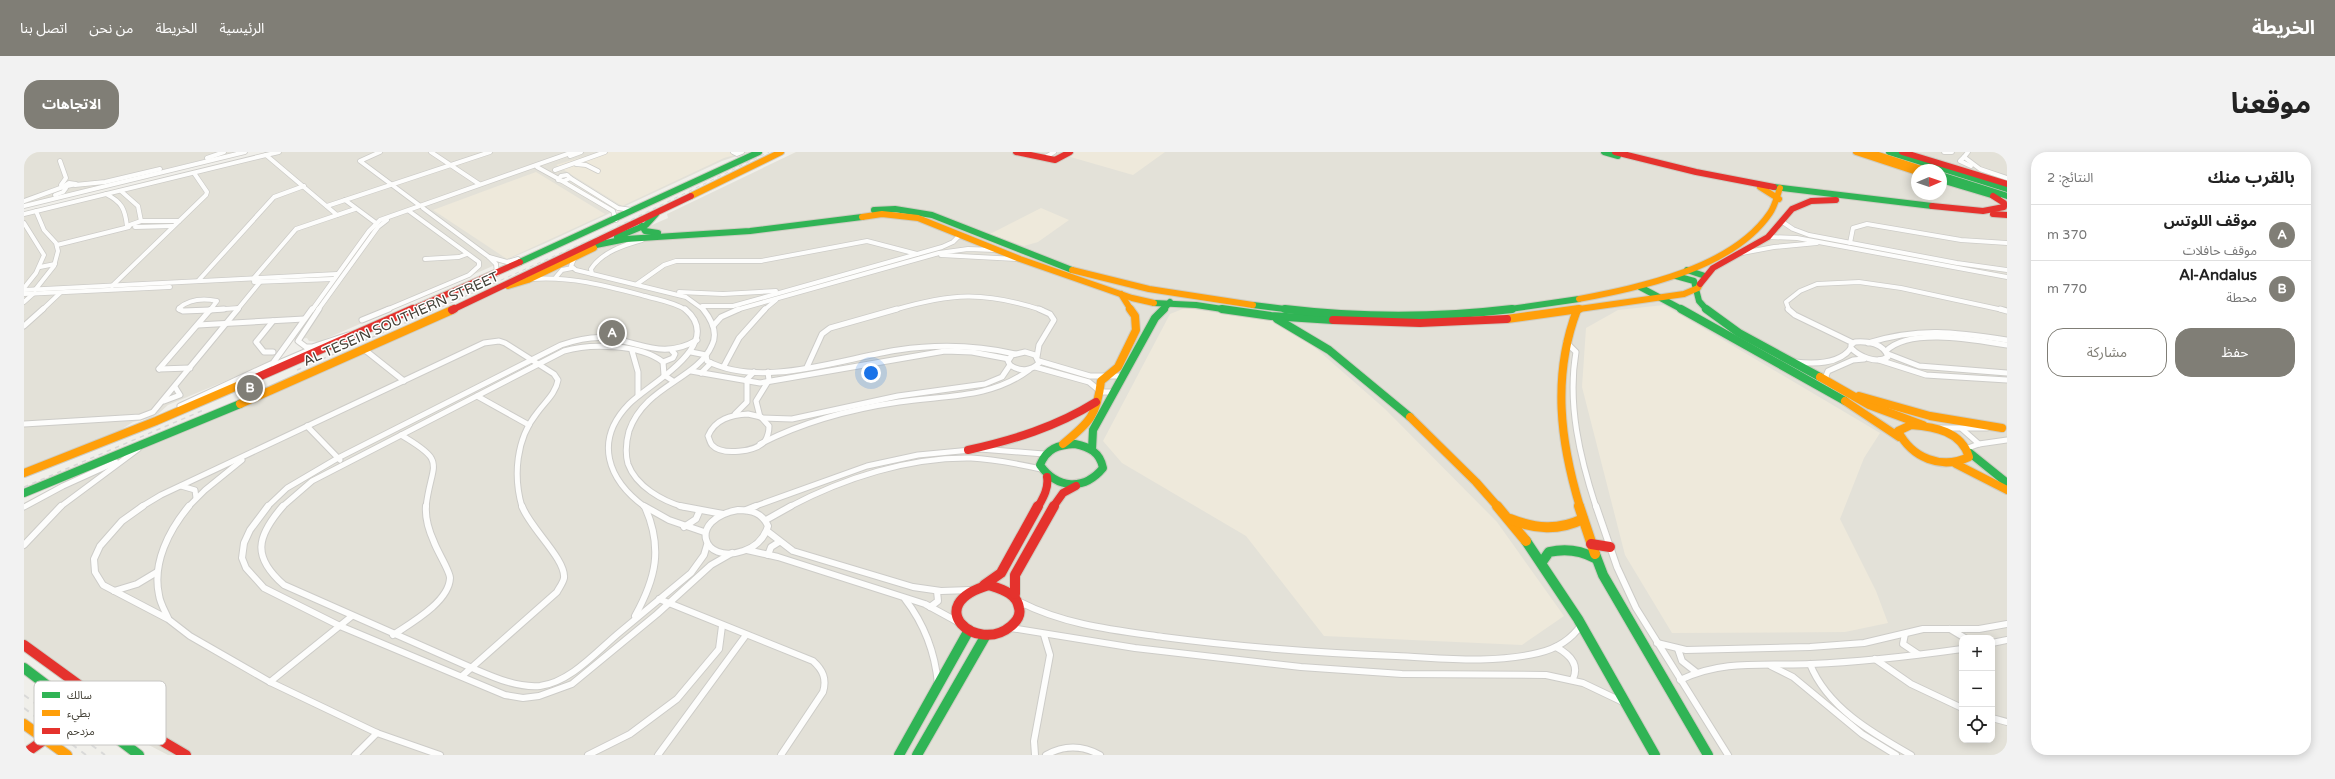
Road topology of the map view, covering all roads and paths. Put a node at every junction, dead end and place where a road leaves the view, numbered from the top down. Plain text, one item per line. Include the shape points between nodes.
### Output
1 (224, 152) edge
2 (238, 152) edge
3 (245, 152) edge
4 (279, 152) edge
5 (380, 152) edge
6 (431, 152) edge
7 (490, 152) edge
8 (581, 152) edge
9 (605, 152) edge
10 (733, 152) edge
11 (742, 152) edge
12 (759, 152) edge
13 (781, 152) edge
14 (1016, 152) edge
15 (1030, 152) edge
16 (1070, 152) edge
17 (1604, 152) edge
18 (1615, 152) edge
19 (1856, 152) edge
20 (1889, 152) edge
21 (1902, 152) edge
22 (1944, 152) edge
23 (1952, 152) edge
24 (1968, 152) edge
25 (266, 154) edge
26 (1871, 154) edge
27 (568, 155) edge
28 (1053, 155) edge
29 (230, 156) junction
30 (589, 158) junction
31 (60, 161) dead end
32 (194, 164) junction
33 (573, 164) junction
34 (450, 165) junction
35 (586, 165) junction
36 (1911, 166) edge
37 (537, 167) junction
38 (547, 170) junction
39 (555, 170) junction
40 (1911, 170) edge
41 (195, 171) junction
42 (598, 171) dead end
43 (173, 172) junction
44 (565, 175) junction
45 (144, 177) junction
46 (1947, 177) edge
47 (66, 178) junction
48 (557, 178) junction
49 (570, 178) junction
50 (2007, 178) edge
51 (562, 181) junction
52 (1947, 182) edge
53 (480, 184) junction
54 (2007, 184) edge
55 (74, 185) junction
56 (392, 185) junction
57 (304, 186) junction
58 (64, 187) junction
59 (2007, 188) edge
60 (121, 191) junction
61 (1780, 193) junction
62 (106, 194) junction
63 (449, 196) junction
64 (2007, 196) edge
65 (346, 200) junction
66 (1836, 200) junction
67 (24, 203) edge
68 (2006, 204) edge
69 (419, 205) junction
70 (327, 206) junction
71 (1907, 206) junction
72 (356, 208) junction
73 (423, 208) dead end
74 (1776, 208) junction
75 (639, 209) junction
76 (24, 210) edge
77 (36, 211) junction
78 (409, 211) junction
79 (1787, 213) junction
80 (24, 214) edge
81 (656, 214) junction
82 (337, 215) junction
83 (2007, 215) edge
84 (852, 216) junction
85 (179, 220) junction
86 (616, 220) junction
87 (1781, 220) junction
88 (441, 221) junction
89 (24, 222) edge
90 (143, 222) junction
91 (376, 223) junction
92 (428, 225) junction
93 (174, 226) junction
94 (128, 227) junction
95 (135, 227) junction
96 (644, 229) junction
97 (1801, 232) junction
98 (960, 235) junction
99 (653, 237) junction
100 (1768, 237) junction
101 (640, 238) junction
102 (1797, 238) junction
103 (953, 242) junction
104 (1850, 242) junction
105 (604, 243) junction
106 (1831, 243) junction
107 (2007, 243) edge
108 (359, 244) junction
109 (366, 244) junction
110 (57, 246) junction
111 (584, 248) junction
112 (898, 249) junction
113 (960, 250) junction
114 (997, 251) junction
115 (467, 254) junction
116 (918, 254) junction
117 (1742, 254) junction
118 (489, 256) junction
119 (538, 256) junction
120 (928, 256) junction
121 (575, 257) junction
122 (425, 259) dead end
123 (898, 259) junction
124 (1020, 259) junction
125 (55, 264) junction
126 (40, 267) junction
127 (572, 268) junction
128 (863, 268) junction
129 (1687, 270) junction
130 (2007, 270) edge
131 (868, 273) junction
132 (336, 274) junction
133 (497, 274) junction
134 (592, 274) junction
135 (316, 275) junction
136 (1675, 276) junction
137 (1705, 276) junction
138 (556, 277) junction
139 (2007, 277) edge
140 (253, 279) junction
141 (333, 279) junction
142 (312, 280) junction
143 (528, 280) junction
144 (1114, 281) junction
145 (198, 282) junction
146 (222, 282) junction
147 (260, 282) junction
148 (628, 282) junction
149 (637, 284) junction
150 (112, 286) junction
151 (644, 286) junction
152 (1134, 286) junction
153 (92, 287) junction
154 (1640, 287) junction
155 (501, 288) junction
156 (1698, 288) junction
157 (24, 289) edge
158 (792, 289) junction
159 (1104, 289) junction
160 (619, 290) junction
161 (87, 291) junction
162 (34, 292) junction
163 (668, 292) junction
164 (1166, 292) junction
165 (1615, 292) junction
166 (60, 293) junction
167 (634, 293) junction
168 (24, 294) edge
169 (1122, 295) junction
170 (778, 298) junction
171 (1658, 298) junction
172 (1187, 300) junction
173 (1631, 301) junction
174 (24, 302) edge
175 (1169, 304) junction
176 (702, 306) junction
177 (718, 307) junction
178 (239, 308) junction
179 (210, 309) junction
180 (1577, 310) junction
181 (2007, 311) edge
182 (724, 315) junction
183 (1271, 316) junction
184 (304, 319) junction
185 (273, 320) junction
186 (362, 320) dead end
187 (226, 323) junction
188 (198, 325) junction
189 (24, 326) edge
190 (714, 326) junction
191 (1727, 329) junction
192 (366, 331) junction
193 (293, 334) junction
194 (301, 334) junction
195 (697, 340) junction
196 (1879, 340) junction
197 (2007, 340) edge
198 (1566, 342) junction
199 (1868, 343) junction
200 (1039, 345) junction
201 (1890, 345) junction
202 (2007, 345) edge
203 (320, 346) junction
204 (1852, 346) junction
205 (365, 350) junction
206 (632, 351) junction
207 (672, 351) junction
208 (273, 352) dead end
209 (691, 352) junction
210 (1022, 352) junction
211 (1887, 352) junction
212 (1015, 354) junction
213 (706, 355) junction
214 (1009, 359) junction
215 (1038, 359) junction
216 (1870, 359) junction
217 (1879, 360) junction
218 (662, 362) junction
219 (1788, 362) junction
220 (536, 363) junction
221 (711, 363) junction
222 (1010, 365) junction
223 (724, 366) junction
224 (268, 367) junction
225 (807, 367) junction
226 (1035, 367) junction
227 (190, 368) junction
228 (1029, 370) junction
229 (691, 371) junction
230 (754, 372) junction
231 (768, 372) junction
232 (701, 373) junction
233 (2007, 373) edge
234 (1109, 374) junction
235 (664, 376) junction
236 (1124, 376) junction
237 (2007, 380) edge
238 (404, 381) junction
239 (673, 381) junction
240 (747, 382) junction
241 (768, 382) junction
242 (1828, 383) junction
243 (174, 387) junction
244 (1837, 388) junction
245 (1101, 392) junction
246 (1115, 392) junction
247 (475, 394) junction
248 (638, 395) junction
249 (163, 401) junction
250 (1098, 401) junction
251 (1887, 413) junction
252 (733, 415) junction
253 (761, 417) junction
254 (1876, 418) junction
255 (785, 420) junction
256 (156, 421) junction
257 (24, 424) edge
258 (529, 425) junction
259 (1923, 425) junction
260 (307, 426) junction
261 (1936, 428) junction
262 (2004, 428) edge
263 (1962, 429) junction
264 (788, 430) junction
265 (401, 435) junction
266 (1899, 437) junction
267 (2007, 440) edge
268 (150, 441) junction
269 (760, 444) junction
270 (1063, 444) junction
271 (1979, 444) junction
272 (1092, 449) junction
273 (968, 450) junction
274 (1969, 450) junction
275 (255, 451) junction
276 (1044, 454) junction
277 (127, 457) junction
278 (340, 461) junction
279 (1955, 463) junction
280 (1041, 469) junction
281 (1988, 469) junction
282 (1976, 473) junction
283 (24, 474) edge
284 (1047, 477) junction
285 (2007, 483) edge
286 (40, 485) junction
287 (1078, 485) junction
288 (180, 486) junction
289 (24, 490) edge
290 (2007, 490) edge
291 (24, 493) edge
292 (196, 498) junction
293 (24, 507) edge
294 (644, 507) junction
295 (746, 510) junction
296 (699, 512) junction
297 (723, 514) junction
298 (1509, 518) junction
299 (1583, 519) junction
300 (766, 520) junction
301 (684, 526) junction
302 (767, 531) junction
303 (704, 532) junction
304 (779, 542) junction
305 (1591, 544) junction
306 (24, 545) edge
307 (707, 545) junction
308 (1610, 547) junction
309 (747, 550) junction
310 (732, 553) junction
311 (768, 555) junction
312 (1595, 558) junction
313 (1542, 562) junction
314 (157, 572) junction
315 (982, 586) junction
316 (971, 590) junction
317 (113, 591) junction
318 (938, 591) junction
319 (1015, 594) junction
320 (658, 599) junction
321 (905, 599) junction
322 (1020, 602) junction
323 (669, 603) junction
324 (930, 607) junction
325 (352, 616) junction
326 (168, 619) junction
327 (633, 620) junction
328 (962, 624) junction
329 (1582, 624) junction
330 (2007, 624) edge
331 (340, 626) junction
332 (722, 626) junction
333 (1011, 628) junction
334 (1948, 628) junction
335 (969, 630) junction
336 (1905, 634) junction
337 (746, 635) junction
338 (986, 635) junction
339 (1044, 635) junction
340 (1960, 635) edge
341 (393, 636) junction
342 (2007, 640) edge
343 (1995, 642) edge
344 (1657, 643) junction
345 (24, 645) edge
346 (1556, 647) junction
347 (1678, 649) junction
348 (1959, 649) edge
349 (1921, 655) junction
350 (1875, 659) junction
351 (712, 660) junction
352 (725, 664) junction
353 (1810, 664) junction
354 (1768, 665) junction
355 (24, 668) edge
356 (471, 668) junction
357 (1696, 672) junction
358 (462, 676) junction
359 (1573, 679) junction
360 (1680, 680) junction
361 (41, 681) edge
362 (74, 681) edge
363 (270, 682) junction
364 (938, 685) junction
365 (1626, 704) junction
366 (1960, 707) edge
367 (1995, 719) edge
368 (2007, 722) edge
369 (24, 724) edge
370 (34, 732) edge
371 (377, 733) junction
372 (166, 743) edge
373 (37, 745) edge
374 (51, 745) edge
375 (126, 745) edge
376 (24, 754) edge
377 (66, 755) edge
378 (139, 755) edge
379 (186, 755) edge
380 (355, 755) edge
381 (440, 755) edge
382 (588, 755) edge
383 (658, 755) edge
384 (781, 755) edge
385 (899, 755) edge
386 (916, 755) edge
387 (1035, 755) edge
388 (1046, 755) edge
389 (1100, 755) edge
390 (1655, 755) edge
391 (1708, 755) edge
392 (1728, 755) edge
393 (1896, 755) edge
394 (1911, 755) edge

1 - 55 street via 112,180
2 - 29 street
3 - 29 street
4 - 25 street
5 - 56 street via 360,161
6 - 34 street
7 - 34 street
8 - 27 street
9 - 30 street
10 - 11 street
12 - 75 street, AL TESEIN SOUTHERN STREET
13 - 81 street, AL TESEIN SOUTHERN STREET
14 - 28 street
15 - 28 street
16 - 28 street
17 - 61 street
18 - 61 street
19 - 26 street
20 - 59 street
21 - 54 street
22 - 23 street
24 - 50 street via 1964,157 1976,167
25 - 41 street
25 - 57 street
26 - 36 street
26 - 40 street
27 - 37 street
27 - 53 street
29 - 32 street
30 - 33 street
30 - 35 street
31 - 47 street
32 - 41 street via 191,168
32 - 43 street
33 - 35 street
33 - 39 street
34 - 53 street
34 - 56 street
35 - 42 street
37 - 38 street
37 - 63 street
38 - 39 street
38 - 48 street
39 - 44 street
41 - 43 street
41 - 60 street
41 - 85 street via 207,193
43 - 45 street
43 - 76 street
44 - 48 street
44 - 49 street
45 - 55 street via 83,188
45 - 67 street
46 - 64 street
47 - 55 street
47 - 58 street via 61,185
48 - 51 street
49 - 51 street
49 - 75 street via 618,208
51 - 86 street via 613,211
52 - 68 street via 1993,196
53 - 63 street
55 - 58 street
56 - 65 street
56 - 69 street
57 - 70 street
57 - 145 street via 274,197
58 - 67 street via 62,192
60 - 62 street
60 - 90 street via 138,206
61 - 66 street
61 - 71 street
61 - 74 street
62 - 77 street
62 - 94 street via 123,205
63 - 69 street
63 - 78 street
65 - 70 street
65 - 72 street
66 - 71 street
66 - 79 street via 1804,203
68 - 71 street via 2002,209 1990,211
69 - 91 street
70 - 82 street
71 - 83 street
72 - 82 street
72 - 91 street
73 - 88 street
74 - 79 street via 1786,209
74 - 129 street via 1736,246
75 - 86 street, AL TESEIN SOUTHERN STREET
77 - 80 street
77 - 110 street via 44,230
78 - 92 street
78 - 109 street via 383,222
79 - 87 street
81 - 96 street
81 - 111 street, AL TESEIN SOUTHERN STREET
82 - 140 street via 294,230
84 - 96 street via 661,233
84 - 98 street via 908,215
84 - 99 street via 758,230
84 - 144 street via 896,208 922,210 1022,252
85 - 90 street
85 - 93 street
86 - 119 street, AL TESEIN SOUTHERN STREET
87 - 97 street
87 - 100 street
88 - 92 street
88 - 118 street
89 - 126 street via 43,252
90 - 94 street
90 - 95 street
91 - 108 street
92 - 115 street
93 - 95 street
93 - 150 street
94 - 95 street
94 - 110 street
96 - 101 street via 637,233 636,236
96 - 105 street
97 - 102 street via 1792,233
97 - 104 street
98 - 103 street
98 - 114 street
99 - 101 street
99 - 134 street via 621,247 596,261 591,268
100 - 102 street
100 - 117 street
101 - 105 street
102 - 106 street
103 - 113 street via 960,245
103 - 116 street
104 - 107 street via 1853,228 1867,224 1966,240
104 - 130 street
105 - 111 street
105 - 121 street
106 - 117 street via 1778,246
106 - 139 street
108 - 109 street
108 - 132 street
109 - 194 street
110 - 125 street
111 - 121 street
111 - 155 street, AL TESEIN SOUTHERN STREET
112 - 116 street
112 - 123 street
112 - 149 street via 881,242 867,241 761,261 682,260 664,265
113 - 114 street
113 - 120 street
114 - 124 street
115 - 122 street
115 - 186 street via 480,264 473,273
116 - 123 street
117 - 137 street
118 - 119 street via 507,262 525,256
118 - 133 street via 488,258 496,264
119 - 133 street, AL TESEIN SOUTHERN STREET
120 - 124 street via 975,255
120 - 131 street
121 - 127 street via 571,264
121 - 143 street
123 - 128 street
124 - 159 street
125 - 126 street
125 - 162 street
126 - 157 street
127 - 134 street
127 - 138 street via 562,270
128 - 131 street
128 - 158 street
129 - 136 street
129 - 137 street
131 - 170 street
132 - 135 street
132 - 141 street
133 - 192 street, AL TESEIN SOUTHERN STREET
134 - 148 street
135 - 140 street
135 - 142 street
136 - 154 street
136 - 156 street via 1691,279
137 - 156 street
138 - 143 street
138 - 160 street
140 - 146 street
141 - 142 street
141 - 184 street
142 - 147 street
143 - 155 street
144 - 152 street
144 - 159 street via 1112,286
145 - 146 street
145 - 150 street
146 - 147 street
146 - 161 street
147 - 178 street
148 - 149 street
148 - 160 street
149 - 151 street
150 - 153 street
151 - 163 street
151 - 167 street
152 - 164 street
152 - 169 street via 1123,287 1120,291
153 - 161 street
153 - 162 street
154 - 165 street
154 - 171 street
155 - 205 street, AL TESEIN SOUTHERN STREET
156 - 171 street via 1684,294
156 - 191 street via 1698,298 1702,304
157 - 162 street
158 - 163 street via 734,293
158 - 177 street via 733,306
159 - 169 street
160 - 167 street
161 - 166 street
162 - 166 street
162 - 168 street
162 - 174 street
163 - 176 street via 686,297
164 - 172 street
164 - 175 street via 1171,299
165 - 172 street via 1555,304 1512,309 1409,315 1346,315
165 - 173 street via 1629,291 1638,296
166 - 189 street
167 - 195 street via 685,309 696,324
169 - 175 street via 1142,301
169 - 234 street via 1135,316 1136,330 1118,367
170 - 182 street
170 - 223 street via 759,313 744,330 732,347
171 - 173 street
171 - 191 street
172 - 175 street
172 - 183 street
173 - 180 street
175 - 236 street via 1155,318
176 - 177 street
176 - 190 street
177 - 182 street via 719,313
178 - 179 street
178 - 187 street
179 - 179 street via 216,300 189,301 179,309
179 - 188 street
180 - 183 street via 1536,316 1440,323 1365,323
180 - 198 street via 1569,326
181 - 204 street via 1985,304 1856,282 1831,282 1811,286 1794,294 1786,302 1788,309 1795,315
182 - 190 street
183 - 298 street via 1316,342 1395,404 1472,475
184 - 185 street
184 - 193 street
185 - 187 street
185 - 208 street via 256,342 264,352
187 - 188 street
187 - 227 street
188 - 227 street via 159,370
190 - 213 street via 712,342
191 - 219 street
191 - 254 street
192 - 203 street via 340,337
192 - 256 street, AL TESEIN SOUTHERN STREET
193 - 194 street
193 - 224 street via 276,360
194 - 203 street via 298,341 302,346
195 - 207 street via 682,349
195 - 209 street
196 - 197 street via 1898,334 1935,332
196 - 199 street
196 - 201 street
198 - 299 street via 1562,374 1562,425
198 - 308 street via 1576,352 1574,399 1577,437
199 - 204 street
199 - 211 street
200 - 210 street
200 - 215 street
200 - 225 street via 1053,323 1050,314 1014,301 988,296 942,296 830,328 822,334
201 - 202 street via 1906,340 1935,338
201 - 211 street
203 - 224 street
204 - 216 street via 1858,354
204 - 219 street via 1848,354 1821,363
205 - 238 street
205 - 268 street, AL TESEIN SOUTHERN STREET
206 - 218 street via 655,357
206 - 220 street via 611,345 588,344
206 - 248 street via 638,372
207 - 218 street via 675,354 673,358
207 - 220 street via 656,350 616,339 595,338 562,346
209 - 213 street
209 - 235 street
210 - 212 street
210 - 215 street
211 - 217 street via 1887,358
211 - 233 street via 1905,363 1919,366
212 - 214 street
212 - 225 street via 980,346 942,345
213 - 221 street via 706,360
213 - 229 street
214 - 222 street
214 - 241 street via 984,353 945,351
215 - 226 street
215 - 234 street via 1090,376
216 - 217 street
216 - 242 street via 1853,360 1831,369 1826,373
217 - 237 street via 1926,374
218 - 235 street
219 - 242 street
220 - 238 street via 505,343 492,341
220 - 247 street
220 - 258 street via 554,374 558,384
221 - 223 street
221 - 232 street
222 - 228 street via 1018,370
222 - 255 street via 1002,377 985,384 898,396
223 - 230 street
224 - 256 street via 182,405
225 - 231 street
226 - 228 street
226 - 245 street via 1089,382
227 - 243 street
228 - 264 street via 1008,384 989,391 872,407
229 - 232 street
229 - 239 street
230 - 231 street
230 - 240 street via 748,376
231 - 241 street
232 - 240 street
234 - 236 street
234 - 245 street via 1101,381
235 - 239 street
235 - 248 street
236 - 246 street
238 - 260 street
239 - 296 street via 660,390 635,418 626,439 627,461 638,480 648,489 668,502
240 - 241 street
240 - 252 street via 749,397 744,407
241 - 253 street via 760,390 756,401 757,412
242 - 244 street
243 - 249 street
243 - 249 street via 180,395
244 - 251 street
244 - 262 street via 1911,411
245 - 246 street
245 - 250 street
246 - 272 street via 1093,430
247 - 258 street
247 - 265 street
247 - 278 street
248 - 294 street via 616,423 608,450 617,480
249 - 257 street via 152,412 140,417
250 - 270 street via 1080,430
250 - 273 street via 1070,419 1048,429
251 - 254 street via 1884,418
251 - 259 street
252 - 253 street via 748,414
252 - 269 street via 719,421 710,430 709,441 712,445 731,452 747,450
253 - 255 street
253 - 269 street via 770,430
254 - 266 street
255 - 264 street via 783,427
256 - 283 street, AL TESEIN SOUTHERN STREET
258 - 356 street via 519,456 519,495 526,514 563,568 564,580 552,598
259 - 261 street
259 - 266 street via 1902,427 1898,431
260 - 275 street
260 - 278 street
261 - 263 street
261 - 274 street via 1955,437
262 - 263 street
263 - 271 street
264 - 269 street
265 - 278 street
265 - 341 street via 430,454 434,460 435,468 427,499 427,521 430,534 450,577 446,592 439,600
266 - 279 street via 1906,446 1920,455
267 - 271 street
268 - 277 street
268 - 286 street, AL TESEIN SOUTHERN STREET
270 - 272 street via 1081,445
270 - 276 street via 1052,447
271 - 274 street
272 - 287 street via 1102,460 1101,472 1090,482
273 - 276 street
273 - 295 street via 918,455 866,466
274 - 279 street via 1967,460
274 - 281 street
275 - 288 street
275 - 292 street via 224,473
276 - 280 street via 1040,461
277 - 293 street
277 - 306 street via 66,500 50,514
278 - 325 street via 284,504 266,530 261,550 265,568 276,580
278 - 331 street via 288,488 264,510 244,543 242,558 246,568 264,588
279 - 282 street
280 - 284 street
280 - 300 street via 1013,461 982,458 898,467 834,486
281 - 282 street via 1978,469
281 - 285 street
282 - 290 street
284 - 287 street via 1064,484
284 - 315 street via 1044,496 1001,573
286 - 289 street
286 - 291 street, AL TESEIN SOUTHERN STREET
287 - 319 street via 1062,494 1054,506 1015,575
288 - 292 street via 193,488
288 - 317 street via 124,518 100,546 94,558 93,568 96,578
292 - 314 street via 168,538
294 - 301 street
294 - 327 street via 655,531 657,558 650,588
295 - 297 street
295 - 300 street
296 - 297 street
296 - 301 street via 696,519
297 - 303 street via 711,522
298 - 299 street via 1530,526 1551,529 1569,527
298 - 313 street
299 - 305 street
300 - 302 street
301 - 303 street
302 - 304 street
302 - 309 street via 760,542
303 - 307 street
304 - 311 street via 771,548
304 - 318 street via 793,551 913,587
305 - 308 street
305 - 312 street
307 - 310 street via 717,552
307 - 320 street via 699,564
308 - 344 street via 1638,610
309 - 310 street
309 - 311 street
310 - 323 street via 711,564
311 - 321 street
312 - 313 street via 1566,548 1549,552
312 - 391 street via 1655,668
313 - 329 street
314 - 317 street via 137,584
314 - 326 street via 159,601
315 - 316 street
315 - 319 street via 1003,587
316 - 318 street
316 - 328 street via 962,596 957,606 957,615
317 - 326 street
318 - 324 street via 939,598
319 - 322 street
320 - 323 street
320 - 327 street
321 - 324 street
321 - 364 street via 929,637
322 - 333 street via 1020,619
322 - 346 street via 1043,614 1070,622 1156,636 1245,646 1366,655 1476,658 1529,656
323 - 332 street
323 - 358 street via 572,684 555,692 539,696 514,697
324 - 328 street
325 - 331 street
325 - 341 street
326 - 363 street via 190,636
327 - 356 street via 578,668 566,677 551,683 522,685
328 - 335 street
329 - 346 street via 1577,632
329 - 365 street
330 - 334 street via 1979,629
331 - 358 street
331 - 363 street
332 - 337 street
332 - 351 street via 721,643
333 - 338 street
333 - 339 street
334 - 336 street via 1922,629
334 - 340 street
335 - 338 street
335 - 364 street
336 - 347 street via 1881,640 1832,646 1749,650
336 - 349 street via 1902,643
337 - 352 street
337 - 384 street via 813,661 823,674 825,684 822,694
338 - 386 street
339 - 359 street via 1252,664 1413,675 1547,674
339 - 387 street via 1050,655 1034,741
341 - 356 street
342 - 343 street
344 - 347 street
344 - 360 street
345 - 362 street
346 - 359 street via 1568,655 1575,665
347 - 357 street via 1682,661
348 - 349 street
349 - 350 street
350 - 353 street
350 - 366 street via 1911,684
351 - 352 street
351 - 382 street via 663,712 630,734
352 - 383 street
353 - 354 street
353 - 394 street via 1819,683 1836,702 1871,730
354 - 357 street via 1727,666
354 - 393 street via 1793,677 1862,734
355 - 361 street
356 - 358 street
357 - 360 street
359 - 365 street
360 - 392 street
363 - 371 street
364 - 385 street
365 - 390 street
367 - 368 street
369 - 370 street
371 - 380 street
371 - 381 street
372 - 379 street
373 - 376 street
374 - 377 street
375 - 378 street
388 - 389 street via 1057,749 1074,747

